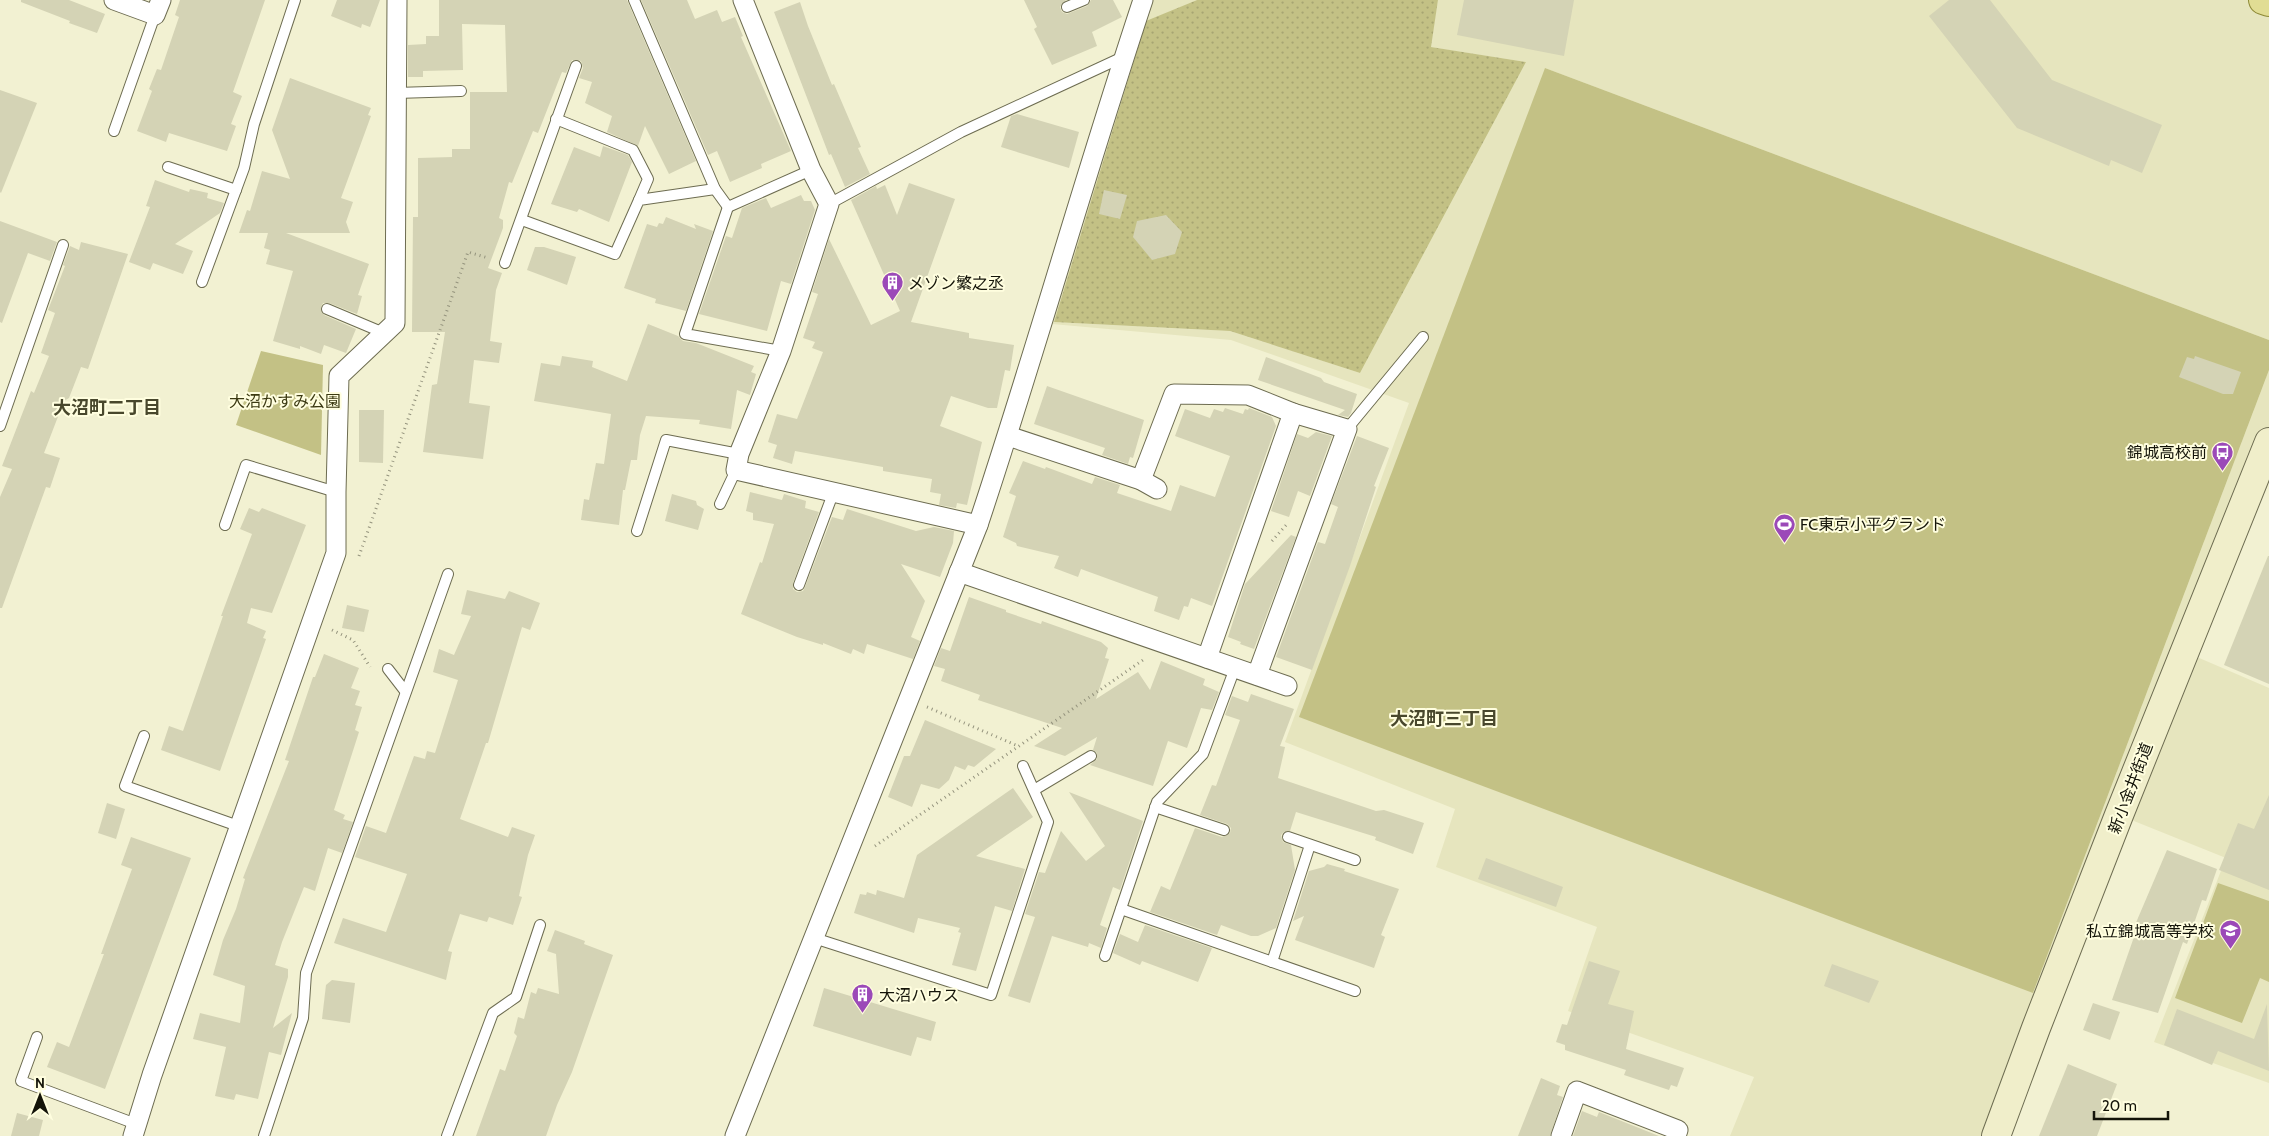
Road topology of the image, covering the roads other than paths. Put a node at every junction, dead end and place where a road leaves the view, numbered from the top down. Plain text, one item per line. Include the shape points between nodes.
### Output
1 (114, 0) edge
2 (295, 0) edge
3 (397, 0) edge
4 (634, 0) edge
5 (743, 0) edge
6 (1084, 0) edge
7 (1143, 0) edge
8 (2263, 0) edge
9 (2269, 2) edge
10 (1067, 7) dead end
11 (158, 8) edge
12 (1124, 57) junction
13 (576, 66) dead end
14 (461, 91) dead end
15 (396, 93) junction
16 (556, 119) junction
17 (114, 131) dead end
18 (168, 166) dead end
19 (811, 170) junction
20 (716, 189) junction
21 (236, 190) junction
22 (639, 200) junction
23 (829, 204) junction
24 (728, 207) junction
25 (522, 220) junction
26 (63, 245) dead end
27 (505, 263) road end
28 (202, 282) dead end
29 (328, 309) dead end
30 (384, 333) junction
31 (1423, 337) dead end
32 (781, 351) junction
33 (1293, 413) junction
34 (0, 426) edge
35 (1347, 429) junction
36 (1008, 436) junction
37 (2269, 442) edge
38 (738, 462) junction
39 (2263, 474) edge
40 (834, 491) junction
41 (336, 492) junction
42 (720, 504) dead end
43 (225, 525) dead end
44 (978, 525) junction
45 (636, 531) dead end
46 (959, 572) junction
47 (448, 574) dead end
48 (799, 585) dead end
49 (1207, 658) junction
50 (1235, 668) junction
51 (388, 669) road end
52 (1257, 675) junction
53 (1287, 686) dead end
54 (405, 691) junction
55 (144, 736) dead end
56 (1091, 756) dead end
57 (1024, 766) dead end
58 (1034, 790) junction
59 (1155, 807) junction
60 (241, 827) junction
61 (1224, 830) dead end
62 (1288, 837) dead end
63 (1310, 845) junction
64 (1355, 860) dead end
65 (1121, 909) junction
66 (540, 925) dead end
67 (814, 938) junction
68 (1106, 956) dead end
69 (1272, 962) junction
70 (1355, 991) dead end
71 (36, 1037) dead end
72 (135, 1130) edge
73 (264, 1136) edge
74 (447, 1136) edge
75 (736, 1136) edge
76 (1561, 1136) edge
77 (1676, 1136) edge
78 (1996, 1136) edge

1 - 11 street
2 - 21 lane
3 - 15 street
4 - 20 lane
5 - 19 street
6 - 10 lane
7 - 12 street
8 - 9 main road
11 - 17 lane
12 - 23 lane via 961,132
12 - 36 street
13 - 16 lane
14 - 15 lane
15 - 30 street via 395,323
16 - 22 lane via 634,150 648,179
16 - 25 lane
18 - 21 lane
19 - 23 street
19 - 24 lane
20 - 22 lane
20 - 24 lane
21 - 28 lane
22 - 25 lane via 615,254
23 - 32 street
24 - 32 lane via 685,334
25 - 27 lane
26 - 34 lane
29 - 30 lane
30 - 41 street via 339,376
31 - 35 lane
32 - 38 street
33 - 35 street
33 - 36 street via 1248,395 1174,394 1149,485
33 - 49 street
35 - 52 street
36 - 44 street
37 - 39 main road, 新小金井街道
38 - 40 street
38 - 42 lane
38 - 45 lane via 666,440
39 - 78 main road, 新小金井街道 via 2119,815
40 - 44 street
40 - 48 lane
41 - 43 lane via 246,465
41 - 60 street via 336,553
44 - 46 street
46 - 49 street
46 - 67 street
47 - 54 lane
49 - 50 street
50 - 52 street
50 - 59 lane via 1203,754
51 - 54 lane
52 - 53 street
54 - 73 lane via 306,973 303,1018
55 - 60 lane via 125,786
56 - 58 lane
57 - 58 lane
58 - 67 lane via 1048,822 991,995
59 - 61 lane
59 - 65 lane
60 - 72 street
62 - 63 lane
63 - 64 lane
63 - 69 lane
65 - 68 lane
65 - 69 lane
66 - 74 lane via 516,997 493,1013
67 - 75 street
69 - 70 lane
71 - 72 lane via 21,1081
76 - 77 street via 1577,1091 1678,1130

